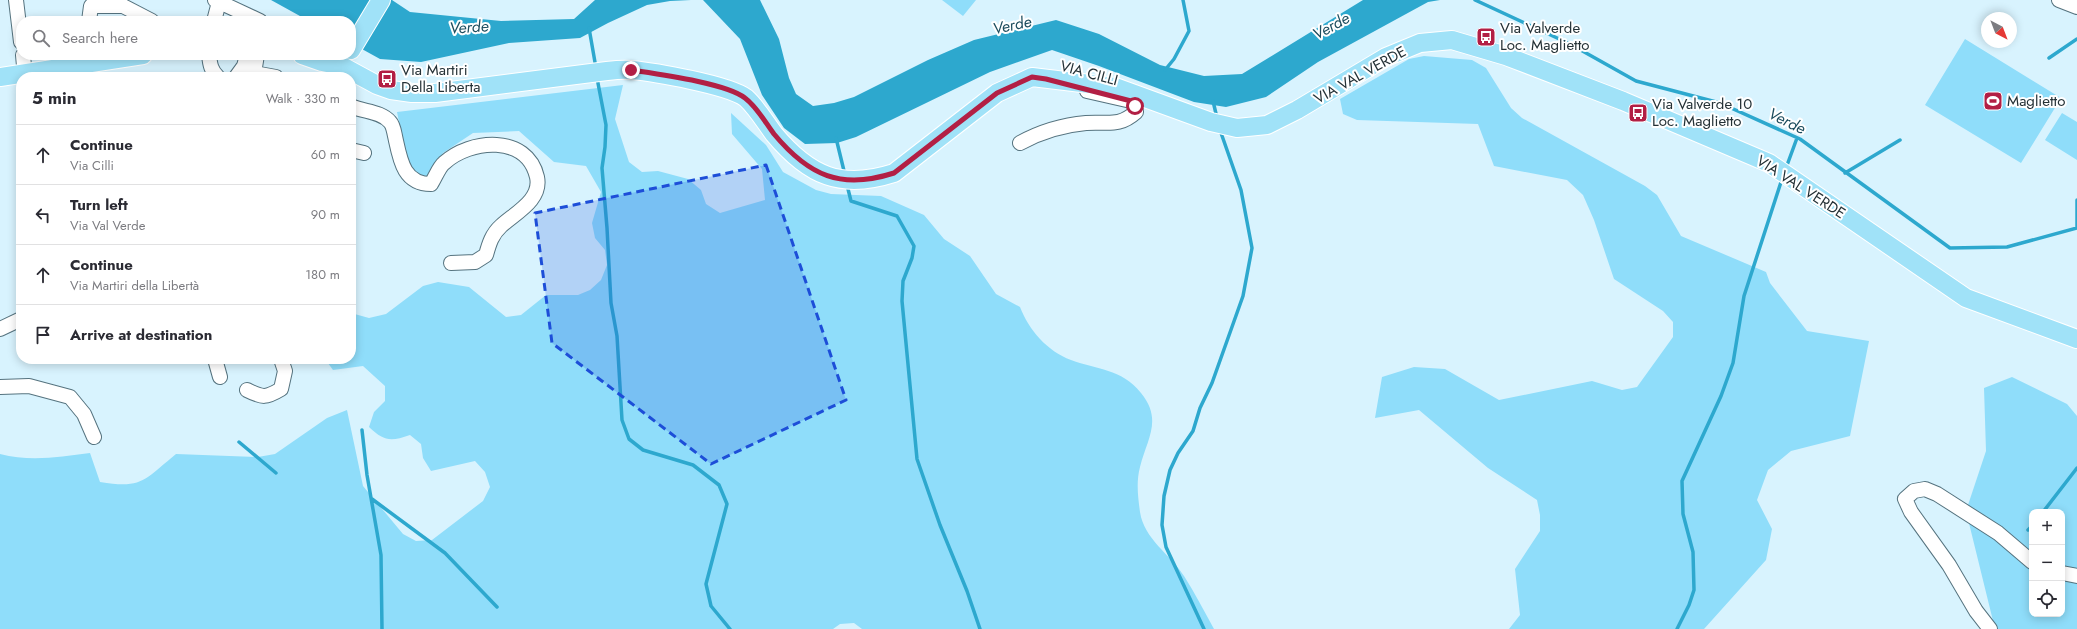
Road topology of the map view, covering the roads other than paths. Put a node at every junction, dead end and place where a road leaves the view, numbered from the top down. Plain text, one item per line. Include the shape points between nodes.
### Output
1 (16, 0) edge
2 (381, 0) edge
3 (2059, 0) edge
4 (217, 1) edge
5 (2077, 7) edge
6 (18, 16) edge
7 (90, 16) edge
8 (142, 16) edge
9 (215, 16) edge
10 (249, 16) edge
11 (356, 37) edge
12 (24, 60) edge
13 (82, 60) edge
14 (209, 60) edge
15 (246, 60) edge
16 (256, 60) edge
17 (316, 60) edge
18 (329, 60) edge
19 (348, 60) edge
20 (25, 72) edge
21 (36, 72) edge
22 (213, 72) edge
23 (240, 72) edge
24 (253, 72) edge
25 (16, 76) edge
26 (0, 77) edge
27 (1046, 79) junction
28 (356, 108) edge
29 (1020, 143) dead end
30 (451, 262) dead end
31 (16, 321) edge
32 (0, 329) edge
33 (2077, 339) edge
34 (216, 364) edge
35 (283, 364) edge
36 (220, 377) dead end
37 (0, 388) edge
38 (247, 390) dead end
39 (94, 437) dead end
40 (2029, 559) edge
41 (2065, 574) edge
42 (2077, 576) edge
43 (1990, 629) edge

1 - 6 street
2 - 11 main road
3 - 5 street
4 - 9 street
4 - 10 street
7 - 8 street via 91,6 123,6
12 - 20 street
13 - 21 main road
14 - 22 street
15 - 23 street
16 - 24 street
17 - 18 main road
19 - 27 main road, VIA VAL VERDE via 378,85 412,93 436,93 631,70 667,75 726,89 745,98 794,156 811,169 827,176 844,179 879,178 901,169 919,152 997,93 1032,77
25 - 26 main road
27 - 29 street, VIA CILLI via 1131,101 1136,112 1126,120 1104,124 1086,123 1041,132
27 - 33 main road, VIA VAL VERDE via 1115,87 1211,122 1237,128 1267,124 1296,110 1386,57 1420,42 1452,40 1514,58 1769,163 1966,298
28 - 30 street via 385,117 392,124 401,162 410,177 421,184 431,184 442,164 463,150 494,144 514,147 530,159 538,178 534,196 521,211 500,226 490,240 486,255 475,262
31 - 32 street
34 - 36 street
35 - 38 street via 285,371 281,389 267,397 258,396
37 - 39 street via 29,386 70,396 84,414
40 - 43 street via 1998,533 1937,494 1925,489 1914,491 1905,499 1911,512
41 - 42 street

